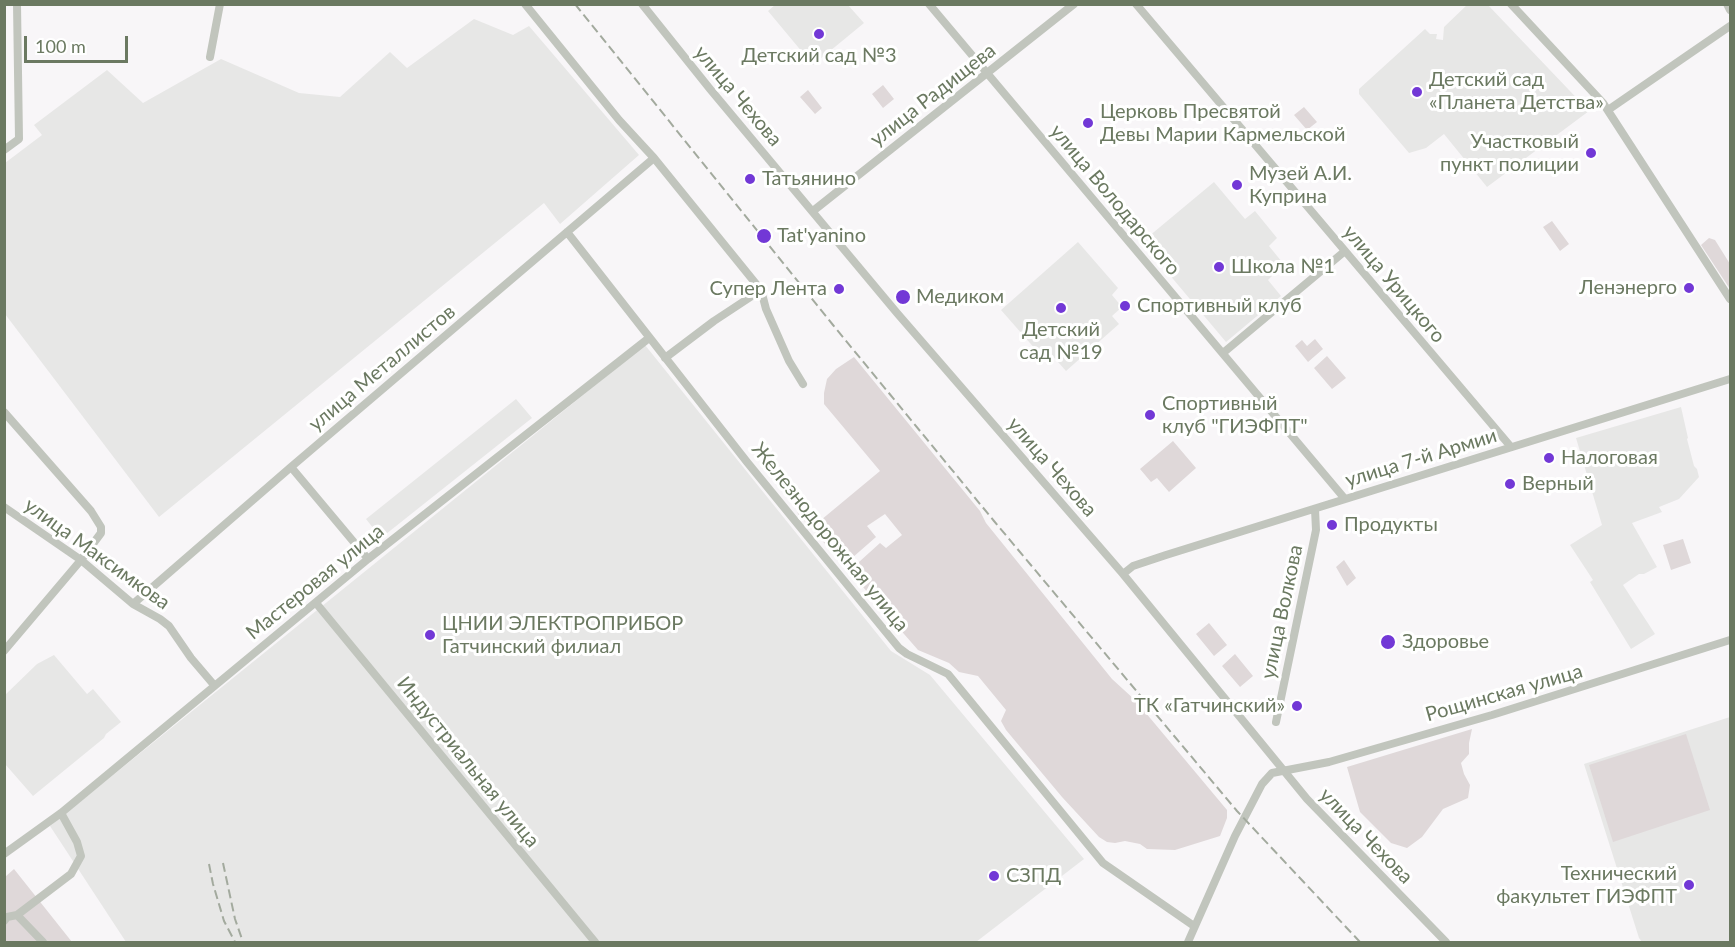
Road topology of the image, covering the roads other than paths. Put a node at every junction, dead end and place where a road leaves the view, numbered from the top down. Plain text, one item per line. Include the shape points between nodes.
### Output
1 (16, 4) edge
2 (220, 4) edge
3 (525, 4) edge
4 (634, 4) edge
5 (929, 4) edge
6 (1074, 4) edge
7 (1136, 4) edge
8 (1511, 4) edge
9 (1727, 4) edge
10 (645, 5) edge
11 (1731, 10) edge
12 (1731, 26) edge
13 (210, 57) dead end
14 (987, 74) junction
15 (1608, 110) junction
16 (4, 150) edge
17 (654, 159) junction
18 (813, 211) junction
19 (567, 232) junction
20 (1345, 251) junction
21 (761, 290) junction
22 (1731, 300) edge
23 (649, 338) junction
24 (1223, 353) junction
25 (665, 358) junction
26 (1731, 379) edge
27 (803, 384) dead end
28 (4, 412) edge
29 (1511, 447) junction
30 (291, 467) junction
31 (1345, 499) junction
32 (4, 507) edge
33 (1315, 509) junction
34 (368, 559) junction
35 (81, 560) junction
36 (1123, 574) junction
37 (316, 603) junction
38 (134, 604) junction
39 (1731, 640) edge
40 (4, 651) edge
41 (214, 685) junction
42 (1276, 722) dead end
43 (1284, 771) junction
44 (61, 813) junction
45 (4, 854) edge
46 (17, 915) junction
47 (4, 921) edge
48 (1194, 926) junction
49 (44, 942) edge
50 (596, 942) edge
51 (1188, 942) edge
52 (1446, 942) edge

1 - 16 street via 19,139
2 - 13 street
3 - 17 street
4 - 10 street
5 - 14 street, улица Володарского
6 - 14 street, улица Радищева
7 - 20 street, улица Урицкого
8 - 15 street
9 - 11 street
10 - 18 street, улица Чехова
12 - 15 street
14 - 18 street, улица Радищева
14 - 24 street, улица Володарского
15 - 22 street
17 - 19 street, улица Металлистов
17 - 21 street
18 - 36 street, улица Чехова
19 - 23 street, Железнодорожная улица
19 - 30 street, улица Металлистов
20 - 24 street
20 - 29 street, улица Урицкого
21 - 25 street
21 - 27 street via 789,362
23 - 25 street, Железнодорожная улица
23 - 34 street, Мастеровая улица
24 - 31 street, улица Володарского
25 - 48 street, Железнодорожная улица via 899,648 948,674 1104,863
26 - 29 street, улица 7-й Армии
28 - 35 street via 101,527 101,533
29 - 31 street, улица 7-й Армии
30 - 34 street
30 - 38 street, улица Металлистов
31 - 33 street, улица 7-й Армии
32 - 35 street, улица Максимкова
33 - 36 street, улица 7-й Армии via 1133,566
33 - 42 street, улица Волкова via 1316,530
34 - 37 street, Мастеровая улица
35 - 38 street, улица Максимкова
35 - 40 street
36 - 43 street, улица Чехова
37 - 41 street, Мастеровая улица
37 - 50 street, Индустриальная улица
38 - 41 street, улица Максимкова via 169,626
39 - 43 street, Рощинская улица via 1492,715 1329,762
41 - 44 street, Мастеровая улица
43 - 48 street via 1267,778 1235,836
43 - 52 street, улица Чехова
44 - 45 street, Мастеровая улица
44 - 46 street via 78,842 81,856 71,874
46 - 47 street
46 - 49 street
48 - 51 street

